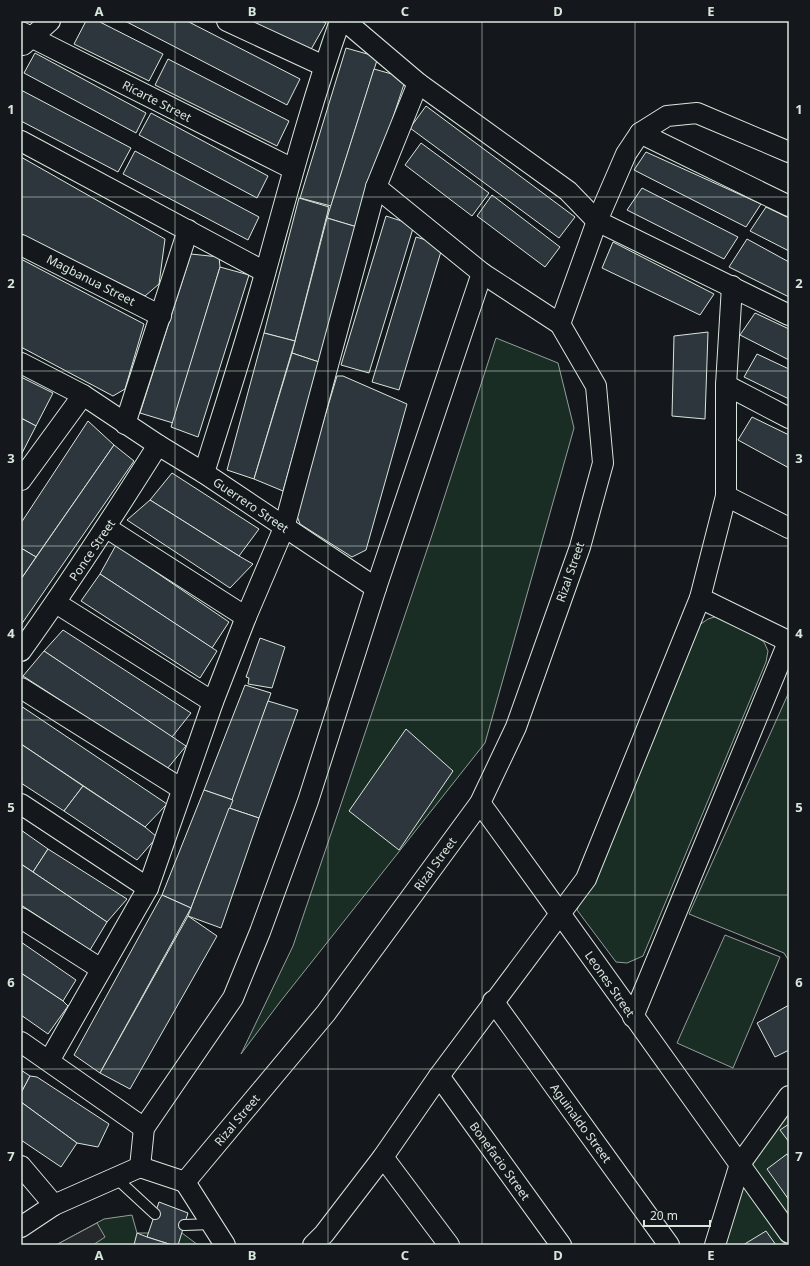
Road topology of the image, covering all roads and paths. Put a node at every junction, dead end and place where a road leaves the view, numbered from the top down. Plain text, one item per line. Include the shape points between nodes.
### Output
1 (50, 21) edge
2 (226, 21) edge
3 (340, 21) edge
4 (345, 21) edge
5 (24, 39) edge
6 (324, 66) junction
7 (418, 83) junction
8 (640, 134) junction
9 (21, 141) edge
10 (789, 152) edge
11 (293, 169) junction
12 (376, 187) junction
13 (789, 206) edge
14 (597, 221) junction
15 (188, 230) junction
16 (21, 245) edge
17 (265, 272) junction
18 (482, 273) junction
19 (732, 286) junction
20 (789, 314) edge
21 (161, 316) junction
22 (560, 324) junction
23 (21, 364) edge
24 (726, 385) junction
25 (83, 395) junction
26 (789, 418) edge
27 (125, 424) junction
28 (158, 445) junction
29 (204, 473) junction
30 (23, 475) edge
31 (726, 496) junction
32 (107, 528) junction
33 (284, 528) junction
34 (789, 528) edge
35 (376, 588) junction
36 (700, 598) junction
37 (56, 603) junction
38 (246, 617) junction
39 (788, 641) edge
40 (21, 651) edge
41 (21, 688) edge
42 (213, 702) junction
43 (182, 789) junction
44 (480, 803) junction
45 (21, 804) edge
46 (148, 888) junction
47 (560, 913) junction
48 (21, 918) edge
49 (101, 969) junction
50 (493, 1002) junction
51 (633, 1016) junction
52 (21, 1042) edge
53 (49, 1061) junction
54 (438, 1076) junction
55 (789, 1096) edge
56 (144, 1128) junction
57 (383, 1157) junction
58 (740, 1164) junction
59 (21, 1166) edge
60 (140, 1167) junction
61 (116, 1178) junction
62 (185, 1182) junction
63 (54, 1205) junction
64 (155, 1214) dead end
65 (212, 1224) junction
66 (184, 1225) dead end
67 (21, 1227) edge
68 (789, 1233) edge
69 (323, 1241) edge
70 (225, 1245) edge
71 (449, 1245) edge
72 (561, 1245) edge
73 (669, 1245) edge
74 (715, 1245) edge

1 - 5 street
2 - 6 street
3 - 6 street
4 - 7 street
5 - 11 street, Ricarte Street
6 - 11 street
7 - 12 street
7 - 14 street via 568,191
8 - 10 street via 667,116 697,113
8 - 13 street
8 - 14 street via 626,154
9 - 15 street
11 - 17 street
12 - 18 street
12 - 33 street
14 - 19 street
14 - 22 street
15 - 17 street
15 - 21 street
16 - 21 street, Magbanua Street
17 - 29 street
18 - 22 street
18 - 35 street
19 - 20 street
19 - 24 street
21 - 27 street
22 - 44 street, Rizal Street via 596,386 603,463 580,547 516,727
23 - 25 street, Guerrero Street
24 - 26 street
24 - 31 street
25 - 27 street, Guerrero Street
25 - 30 street
27 - 28 street, Guerrero Street
28 - 29 street, Guerrero Street
28 - 32 street, Ponce Street
29 - 33 street, Guerrero Street
31 - 34 street
31 - 36 street
32 - 37 street, Ponce Street
32 - 38 street
33 - 35 street, Guerrero Street
33 - 38 street
35 - 56 street via 308,801 233,998
36 - 39 street
36 - 47 street via 586,879
37 - 40 street, Ponce Street
37 - 42 street
38 - 42 street
39 - 51 street
41 - 43 street
42 - 43 street
43 - 46 street
44 - 47 street, Leones Street
44 - 62 street, Rizal Street via 326,1013
45 - 46 street
46 - 49 street
47 - 50 street
47 - 51 street, Leones Street
48 - 49 street
49 - 53 street
50 - 54 street
50 - 73 street, Aguinaldo Street
51 - 58 street, Leones Street
52 - 53 street
53 - 56 street
54 - 57 street
54 - 72 street, Bonefacio Street
55 - 58 street
56 - 60 street
57 - 69 street
57 - 71 street
58 - 68 street, Leones Street
58 - 74 street
59 - 63 street
60 - 61 street
60 - 62 street
61 - 63 street
61 - 64 lane
62 - 65 street
63 - 67 street
65 - 66 lane
65 - 70 street

